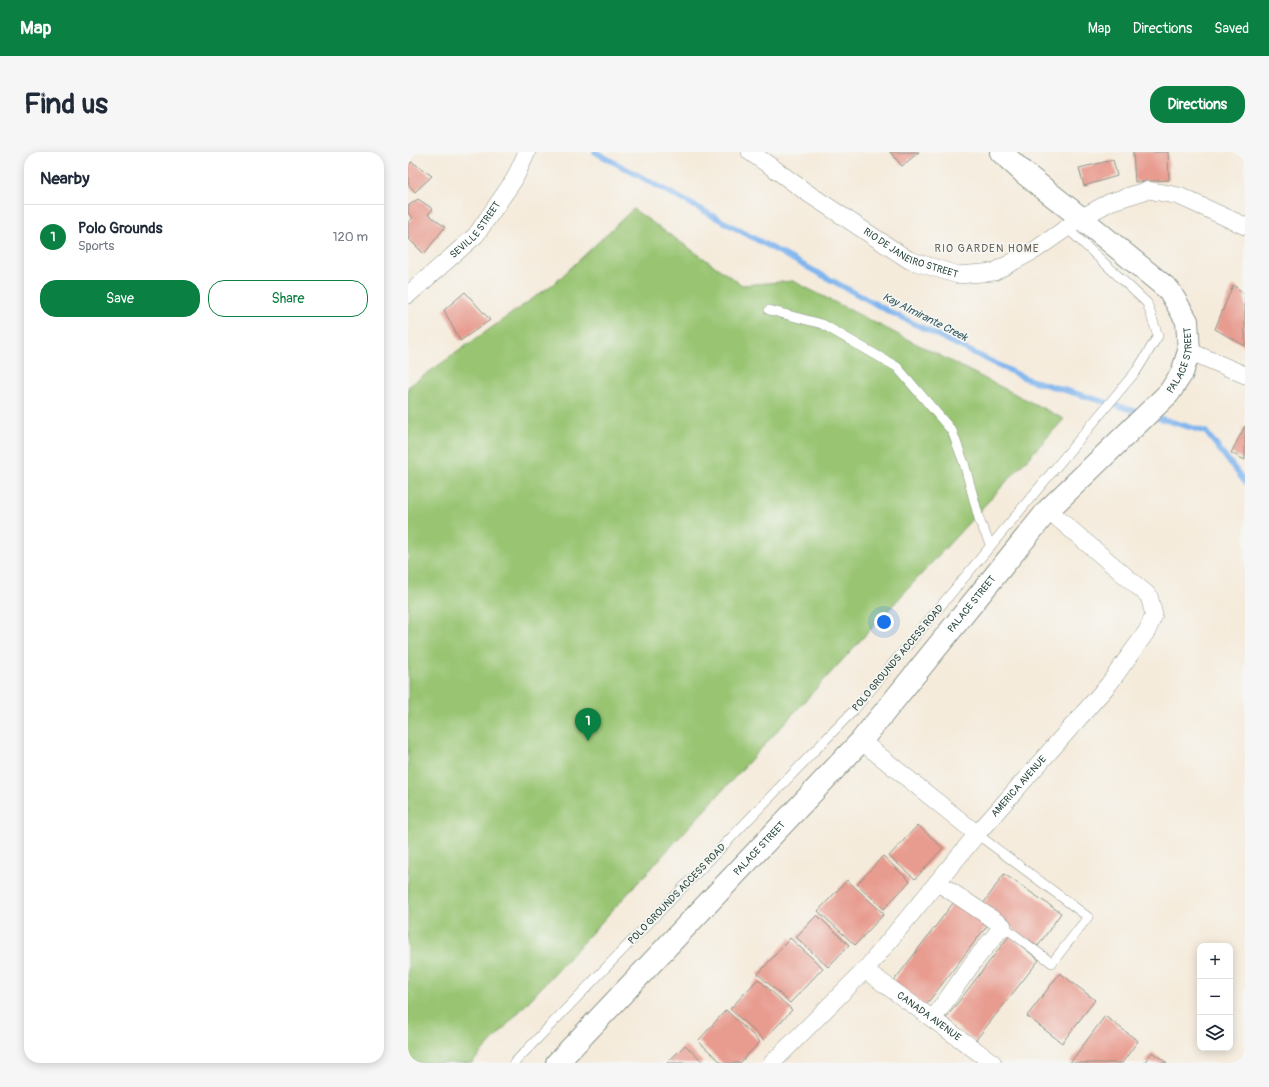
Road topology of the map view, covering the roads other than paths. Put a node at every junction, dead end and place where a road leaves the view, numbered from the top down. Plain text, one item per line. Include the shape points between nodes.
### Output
1 (527, 152) edge
2 (750, 152) edge
3 (1001, 152) edge
4 (1074, 223) junction
5 (1245, 226) edge
6 (410, 290) edge
7 (770, 310) dead end
8 (1189, 351) junction
9 (1245, 374) edge
10 (1042, 501) junction
11 (991, 546) junction
12 (861, 741) junction
13 (977, 834) junction
14 (937, 882) junction
15 (1003, 926) junction
16 (865, 970) junction
17 (933, 1019) junction
18 (514, 1063) edge
19 (557, 1063) edge
20 (772, 1063) edge
21 (993, 1063) edge

1 - 6 street, SEVILLE STREET via 514,180 476,235
2 - 4 street, RIO DE JANEIRO STREET via 909,260 958,275 994,272 1035,250
3 - 4 street, PALACE STREET
4 - 5 street, RIO DE JANEIRO STREET via 1110,202 1148,190 1179,196
4 - 8 street, PALACE STREET via 1169,290 1186,321
4 - 10 lane, POLO GROUNDS ACCESS ROAD via 1147,303 1158,336 1136,370 1101,413
7 - 11 lane via 822,324 897,367 952,431 964,463 980,522
8 - 9 street
8 - 10 street, PALACE STREET via 1182,373 1169,393 1137,423
10 - 11 lane, POLO GROUNDS ACCESS ROAD
10 - 12 street, PALACE STREET
10 - 13 street, AMERICA AVENUE via 1149,596 1154,615 1147,631 1109,684
11 - 18 lane, POLO GROUNDS ACCESS ROAD via 854,710
12 - 13 street
12 - 19 street, PALACE STREET
13 - 14 street, AMERICA AVENUE
13 - 15 lane via 1088,917 1052,963
14 - 15 street
14 - 16 street, AMERICA AVENUE
15 - 17 street
16 - 17 street, CANADA AVENUE
16 - 20 street, AMERICA AVENUE
17 - 21 street, CANADA AVENUE

